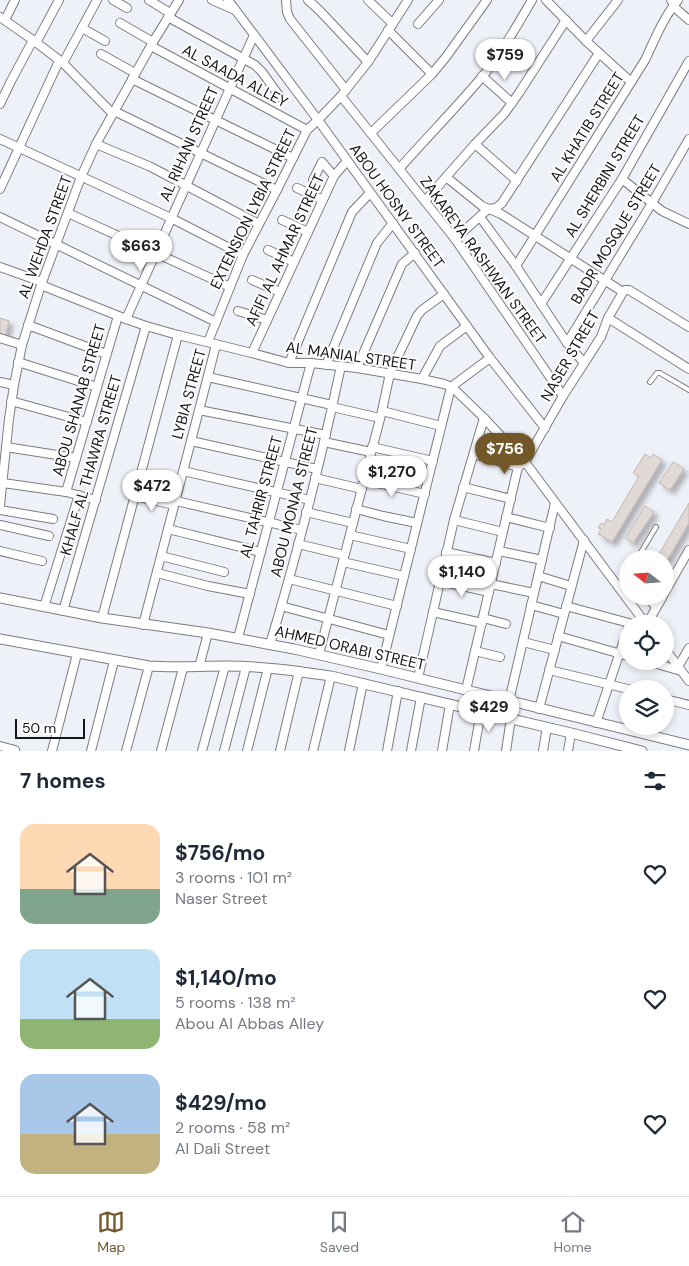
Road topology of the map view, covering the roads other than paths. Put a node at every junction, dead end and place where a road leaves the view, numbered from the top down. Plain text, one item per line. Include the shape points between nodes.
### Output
1 (15, 0) edge
2 (58, 0) edge
3 (97, 0) edge
4 (113, 0) edge
5 (149, 0) edge
6 (179, 0) edge
7 (212, 0) edge
8 (228, 0) edge
9 (286, 0) edge
10 (308, 0) edge
11 (368, 0) edge
12 (408, 0) edge
13 (439, 0) edge
14 (486, 0) edge
15 (532, 0) edge
16 (546, 0) edge
17 (560, 0) edge
18 (618, 0) edge
19 (674, 2) edge
20 (126, 8) dead end
21 (554, 8) junction
22 (236, 10) junction
23 (169, 15) junction
24 (566, 20) junction
25 (689, 20) edge
26 (2, 21) edge
27 (120, 23) dead end
28 (418, 24) dead end
29 (390, 27) junction
30 (82, 28) junction
31 (254, 35) junction
32 (35, 41) junction
33 (105, 41) dead end
34 (586, 41) junction
35 (152, 44) junction
36 (599, 52) junction
37 (101, 54) dead end
38 (243, 58) junction
39 (689, 61) edge
40 (61, 62) junction
41 (368, 62) junction
42 (432, 74) junction
43 (134, 76) junction
44 (482, 76) junction
45 (631, 82) junction
46 (229, 88) junction
47 (343, 93) junction
48 (280, 98) dead end
49 (512, 103) junction
50 (0, 104) edge
51 (113, 112) junction
52 (215, 120) junction
53 (318, 120) junction
54 (307, 130) junction
55 (371, 133) junction
56 (0, 139) edge
57 (689, 139) edge
58 (96, 144) junction
59 (475, 144) junction
60 (19, 148) junction
61 (200, 153) junction
62 (293, 158) junction
63 (347, 161) junction
64 (399, 168) junction
65 (334, 176) junction
66 (81, 177) junction
67 (446, 177) junction
68 (622, 179) junction
69 (313, 180) dead end
70 (517, 181) junction
71 (186, 186) junction
72 (297, 188) dead end
73 (0, 189) edge
74 (277, 190) junction
75 (370, 192) junction
76 (323, 200) junction
77 (425, 201) junction
78 (652, 203) junction
79 (488, 209) junction
80 (68, 213) junction
81 (0, 217) edge
82 (480, 217) junction
83 (171, 218) junction
84 (282, 220) dead end
85 (393, 223) junction
86 (259, 224) junction
87 (689, 224) edge
88 (308, 232) junction
89 (535, 236) junction
90 (455, 239) junction
91 (56, 244) junction
92 (268, 250) dead end
93 (156, 253) junction
94 (415, 253) junction
95 (243, 255) junction
96 (570, 258) junction
97 (294, 262) junction
98 (516, 266) junction
99 (0, 267) edge
100 (252, 280) dead end
101 (604, 280) junction
102 (42, 284) junction
103 (141, 285) junction
104 (230, 287) junction
105 (280, 292) junction
106 (623, 292) junction
107 (444, 294) junction
108 (541, 304) junction
109 (238, 311) dead end
110 (118, 316) junction
111 (608, 318) junction
112 (126, 319) junction
113 (267, 320) junction
114 (216, 322) junction
115 (28, 324) junction
116 (146, 326) junction
117 (467, 326) junction
118 (689, 327) edge
119 (178, 336) junction
120 (0, 338) edge
121 (208, 342) junction
122 (567, 343) junction
123 (22, 345) junction
124 (216, 345) junction
125 (252, 353) junction
126 (106, 354) junction
127 (490, 358) junction
128 (18, 362) junction
129 (289, 363) junction
130 (311, 363) junction
131 (584, 363) junction
132 (326, 365) junction
133 (341, 366) junction
134 (357, 368) junction
135 (689, 369) edge
136 (390, 373) junction
137 (208, 377) junction
138 (422, 379) junction
139 (0, 382) edge
140 (650, 382) dead end
141 (14, 385) junction
142 (97, 387) junction
143 (452, 387) junction
144 (689, 390) edge
145 (563, 396) junction
146 (301, 399) junction
147 (11, 401) junction
148 (332, 406) junction
149 (199, 410) junction
150 (381, 414) junction
151 (0, 417) edge
152 (484, 418) junction
153 (9, 419) junction
154 (86, 422) junction
155 (441, 426) junction
156 (545, 428) junction
157 (293, 429) junction
158 (325, 439) junction
159 (191, 440) junction
160 (6, 447) junction
161 (372, 450) junction
162 (474, 454) junction
163 (76, 458) junction
164 (433, 461) junction
165 (284, 462) junction
166 (521, 464) junction
167 (317, 469) junction
168 (183, 471) junction
169 (315, 478) junction
170 (364, 480) junction
171 (3, 482) junction
172 (464, 487) junction
173 (362, 488) junction
174 (1, 492) edge
175 (66, 492) junction
176 (276, 493) junction
177 (425, 494) junction
178 (79, 495) junction
179 (135, 496) junction
180 (511, 499) junction
181 (96, 500) junction
182 (310, 500) junction
183 (175, 503) junction
184 (555, 503) junction
185 (0, 505) edge
186 (356, 508) junction
187 (0, 510) edge
188 (306, 512) junction
189 (506, 517) junction
190 (52, 519) dead end
191 (454, 520) junction
192 (268, 523) junction
193 (353, 523) junction
194 (417, 523) junction
195 (0, 525) edge
196 (656, 527) dead end
197 (550, 528) junction
198 (168, 529) junction
199 (302, 530) junction
200 (503, 532) junction
201 (350, 535) junction
202 (49, 536) dead end
203 (584, 540) junction
204 (298, 544) junction
205 (411, 549) junction
206 (642, 550) edge
207 (689, 550) edge
208 (0, 551) edge
209 (498, 551) junction
210 (261, 552) junction
211 (446, 552) junction
212 (161, 556) junction
213 (344, 558) junction
214 (542, 560) junction
215 (42, 561) dead end
216 (496, 563) junction
217 (224, 572) dead end
218 (157, 573) junction
219 (404, 576) junction
220 (538, 576) junction
221 (674, 576) edge
222 (289, 579) junction
223 (440, 581) junction
224 (572, 586) junction
225 (490, 588) junction
226 (335, 590) junction
227 (534, 593) junction
228 (250, 594) junction
229 (0, 598) edge
230 (531, 605) junction
231 (652, 605) edge
232 (657, 605) edge
233 (281, 606) junction
234 (397, 606) junction
235 (44, 607) junction
236 (655, 609) junction
237 (565, 610) junction
238 (63, 611) junction
239 (433, 612) junction
240 (639, 615) edge
241 (652, 615) edge
242 (102, 618) junction
243 (328, 619) junction
244 (482, 621) junction
245 (619, 622) edge
246 (144, 624) junction
247 (506, 624) dead end
248 (208, 633) junction
249 (390, 635) junction
250 (558, 636) junction
251 (238, 638) junction
252 (0, 639) edge
253 (523, 642) junction
254 (270, 644) junction
255 (689, 648) edge
256 (554, 650) junction
257 (475, 651) junction
258 (619, 653) edge
259 (77, 654) junction
260 (319, 654) junction
261 (500, 657) dead end
262 (114, 661) junction
263 (674, 661) edge
264 (619, 663) edge
265 (149, 666) junction
266 (225, 666) junction
267 (199, 667) junction
268 (246, 667) junction
269 (183, 668) junction
270 (268, 668) junction
271 (674, 668) edge
272 (381, 669) junction
273 (680, 669) junction
274 (549, 670) junction
275 (299, 671) junction
276 (331, 676) junction
277 (418, 678) junction
278 (689, 681) edge
279 (363, 683) junction
280 (609, 685) junction
281 (619, 687) edge
282 (466, 690) junction
283 (398, 691) junction
284 (421, 697) junction
285 (509, 701) junction
286 (674, 701) edge
287 (450, 704) junction
288 (689, 705) edge
289 (539, 708) junction
290 (481, 711) junction
291 (511, 718) junction
292 (596, 723) junction
293 (547, 727) junction
294 (571, 733) junction
295 (689, 745) edge
296 (0, 746) edge
297 (617, 748) edge
298 (15, 750) edge
299 (52, 751) edge
300 (91, 751) edge
301 (126, 751) edge
302 (161, 751) edge
303 (202, 751) edge
304 (224, 751) edge
305 (247, 751) edge
306 (280, 751) edge
307 (313, 751) edge
308 (349, 751) edge
309 (387, 751) edge
310 (411, 751) edge
311 (442, 751) edge
312 (474, 751) edge
313 (506, 751) edge
314 (543, 751) edge
315 (568, 751) edge
316 (642, 751) edge

1 - 26 street
2 - 32 street
3 - 30 street
4 - 20 street
5 - 23 street
6 - 23 street, AL WEHDA STREET
7 - 22 street
8 - 22 street, ABOU HOSNY STREET
9 - 47 street, ZAKAREYA RASHWAN STREET via 290,19
10 - 41 street
11 - 29 street
12 - 29 street, EXTENSION LYBIA STREET
13 - 28 street
14 - 42 street
15 - 44 street
16 - 21 street
17 - 21 street
18 - 34 street
19 - 25 street
19 - 45 street, AL KHATIB STREET
21 - 24 street
22 - 31 street, ABOU HOSNY STREET
23 - 35 street, AL WEHDA STREET
23 - 38 street
24 - 34 street
24 - 49 street
26 - 32 street
27 - 35 street, AL SAADA ALLEY
29 - 41 street, EXTENSION LYBIA STREET
29 - 42 street
30 - 33 street
30 - 40 street
31 - 38 street, AL RIHANI STREET
31 - 53 street, ABOU HOSNY STREET
32 - 40 street
32 - 50 street
34 - 36 street
35 - 43 street, AL WEHDA STREET
35 - 46 street, AL SAADA ALLEY
36 - 45 street
36 - 70 street
37 - 43 street
38 - 46 street, AL RIHANI STREET
38 - 48 street via 262,72
39 - 68 street, AL SHERBINI STREET
40 - 51 street
40 - 60 street
41 - 47 street, EXTENSION LYBIA STREET
42 - 55 street
43 - 51 street, AL WEHDA STREET
43 - 52 street
44 - 49 street
44 - 64 street
45 - 89 street, AL KHATIB STREET
46 - 52 street, AL RIHANI STREET
46 - 54 street, AL SAADA ALLEY
47 - 53 street, EXTENSION LYBIA STREET
47 - 55 street, ZAKAREYA RASHWAN STREET
49 - 59 street
51 - 58 street, AL WEHDA STREET
51 - 61 street
52 - 61 street, AL RIHANI STREET
52 - 62 street
53 - 54 street, EXTENSION LYBIA STREET
53 - 63 street, ABOU HOSNY STREET
54 - 62 street, EXTENSION LYBIA STREET
55 - 64 street, ZAKAREYA RASHWAN STREET
56 - 60 street
57 - 78 street, BADR MOSQUE STREET
58 - 66 street, AL WEHDA STREET
58 - 71 street
59 - 67 street
59 - 70 street
60 - 66 street
60 - 73 street
61 - 71 street, AL RIHANI STREET
61 - 74 street
62 - 74 street, EXTENSION LYBIA STREET
63 - 65 street, AFIFI AL AHMAR STREET
63 - 75 street, ABOU HOSNY STREET
64 - 77 street, ZAKAREYA RASHWAN STREET
65 - 69 street via 322,162
65 - 76 street, AFIFI AL AHMAR STREET
66 - 80 street, AL WEHDA STREET
66 - 83 street
67 - 77 street
67 - 79 street
68 - 78 street
68 - 96 street, AL SHERBINI STREET
70 - 79 street via 502,203
71 - 83 street, AL RIHANI STREET
71 - 86 street
72 - 76 street
74 - 86 street, EXTENSION LYBIA STREET
75 - 85 street, ABOU HOSNY STREET
75 - 129 street via 352,212
76 - 88 street, AFIFI AL AHMAR STREET
77 - 90 street, ZAKAREYA RASHWAN STREET
78 - 87 street
78 - 101 street, BADR MOSQUE STREET
79 - 82 street
79 - 89 street
80 - 91 street, AL WEHDA STREET
80 - 93 street
81 - 91 street
82 - 90 street
82 - 98 street
83 - 93 street, AL RIHANI STREET
83 - 95 street
84 - 88 street
85 - 94 street, ABOU HOSNY STREET
85 - 132 street via 377,243
86 - 95 street, EXTENSION LYBIA STREET
88 - 97 street, AFIFI AL AHMAR STREET
89 - 96 street
89 - 98 street, AL KHATIB STREET
90 - 145 street, ZAKAREYA RASHWAN STREET
91 - 102 street, AL WEHDA STREET
91 - 103 street
92 - 97 street
93 - 103 street, AL RIHANI STREET
93 - 104 street
94 - 107 street, ABOU HOSNY STREET
94 - 134 street via 402,264
95 - 104 street, EXTENSION LYBIA STREET
96 - 101 street
96 - 108 street, AL SHERBINI STREET
97 - 105 street, AFIFI AL AHMAR STREET
98 - 108 street
99 - 102 street, AL MANIAL STREET
100 - 105 street
101 - 106 street
101 - 122 street, BADR MOSQUE STREET
102 - 110 street, AL MANIAL STREET
102 - 115 street, AL WEHDA STREET
103 - 112 street, AL RIHANI STREET
103 - 114 street
104 - 114 street, EXTENSION LYBIA STREET
105 - 113 street, AFIFI AL AHMAR STREET
106 - 111 street, NASER STREET
106 - 118 street via 629,290
107 - 117 street, ABOU HOSNY STREET
107 - 136 street via 417,316
108 - 122 street
109 - 113 street
110 - 112 street, AL MANIAL STREET
110 - 126 street, ABOU SHANAB STREET
111 - 131 street, NASER STREET via 601,337
111 - 135 street
112 - 116 street, AL MANIAL STREET
113 - 125 street, AFIFI AL AHMAR STREET
114 - 121 street, EXTENSION LYBIA STREET
115 - 123 street, AL WEHDA STREET
115 - 126 street
116 - 119 street, AL MANIAL STREET
116 - 181 street, KHALF AL THAWRA STREET
117 - 127 street, ABOU HOSNY STREET
117 - 138 street via 440,346
119 - 121 street, AL MANIAL STREET
119 - 179 street
120 - 123 street
121 - 124 street, AL MANIAL STREET
122 - 131 street
123 - 128 street, AL WEHDA STREET
124 - 125 street, AL MANIAL STREET
124 - 137 street, LYBIA STREET
125 - 129 street, AL MANIAL STREET
126 - 142 street, ABOU SHANAB STREET
127 - 143 street
127 - 156 street, ABOU HOSNY STREET
128 - 141 street, AL WEHDA STREET
128 - 142 street
129 - 130 street, AL MANIAL STREET
130 - 132 street, AL MANIAL STREET
130 - 146 street, AL TAHRIR STREET
131 - 145 street, NASER STREET
132 - 133 street, AL MANIAL STREET
133 - 134 street, AL MANIAL STREET
133 - 148 street, ABOU MONAA STREET
134 - 136 street, AL MANIAL STREET
136 - 138 street, AL MANIAL STREET
136 - 150 street
137 - 146 street
137 - 149 street, LYBIA STREET
138 - 143 street, AL MANIAL STREET
139 - 141 street
140 - 144 lane via 660,373
141 - 147 street, AL WEHDA STREET
142 - 154 street, ABOU SHANAB STREET
143 - 152 street, AL MANIAL STREET
143 - 155 street
145 - 156 street, NASER STREET
146 - 148 street
146 - 157 street, AL TAHRIR STREET
147 - 153 street, AL WEHDA STREET
147 - 154 street
148 - 150 street
148 - 158 street, ABOU MONAA STREET
149 - 157 street
149 - 159 street, LYBIA STREET
150 - 155 street
150 - 161 street
151 - 153 street
152 - 162 street
152 - 166 street, AL MANIAL STREET
153 - 160 street, AL WEHDA STREET
154 - 163 street, ABOU SHANAB STREET
155 - 164 street
156 - 166 street, NASER STREET
157 - 158 street
157 - 165 street, AL TAHRIR STREET
158 - 161 street
158 - 167 street, ABOU MONAA STREET
159 - 165 street
159 - 168 street, LYBIA STREET
160 - 163 street
160 - 171 street, AL WEHDA STREET
161 - 164 street
161 - 170 street
162 - 166 street
162 - 172 street
163 - 175 street, ABOU SHANAB STREET
164 - 177 street
165 - 167 street
165 - 176 street, AL TAHRIR STREET
166 - 180 street, NASER STREET
166 - 184 street, AL MANIAL STREET
167 - 169 street, ABOU MONAA STREET
168 - 176 street
168 - 183 street, LYBIA STREET
169 - 173 street
169 - 182 street, ABOU MONAA STREET
170 - 173 street
170 - 177 street
171 - 174 street, AL WEHDA STREET
171 - 175 street
172 - 180 street
172 - 191 street
173 - 186 street
174 - 185 street, AL WEHDA STREET
175 - 178 street
176 - 182 street
176 - 192 street, AL TAHRIR STREET
177 - 194 street
178 - 181 street
178 - 235 street
179 - 183 street
179 - 242 street
180 - 189 street, NASER STREET
181 - 238 street, KHALF AL THAWRA STREET
182 - 188 street, ABOU MONAA STREET
183 - 192 street
183 - 198 street, LYBIA STREET
184 - 197 street
184 - 203 street, AL MANIAL STREET
186 - 193 street
186 - 194 street
187 - 190 street
188 - 193 street
188 - 199 street, ABOU MONAA STREET
189 - 197 street
189 - 200 street, NASER STREET
191 - 200 street
191 - 211 street
192 - 199 street
192 - 210 street, AL TAHRIR STREET
193 - 201 street
194 - 205 street
195 - 202 street
196 - 206 lane
197 - 214 street
198 - 210 street
198 - 212 street, LYBIA STREET
199 - 204 street, ABOU MONAA STREET
200 - 209 street, NASER STREET
201 - 205 street
201 - 213 street
203 - 224 street
203 - 240 street, AL MANIAL STREET
204 - 213 street
204 - 222 street, ABOU MONAA STREET
205 - 219 street
207 - 221 street
208 - 215 street
209 - 214 street
209 - 216 street, NASER STREET
210 - 228 street, AL TAHRIR STREET
211 - 216 street
211 - 223 street
212 - 217 street
212 - 218 street, LYBIA STREET
213 - 219 street
213 - 226 street
214 - 220 street
216 - 225 street, NASER STREET
218 - 228 street
218 - 246 street, LYBIA STREET
219 - 234 street
220 - 224 street
220 - 227 street
222 - 226 street
222 - 233 street, ABOU MONAA STREET
223 - 225 street
223 - 239 street
224 - 237 street
225 - 227 street
225 - 244 street, NASER STREET
226 - 234 street
226 - 243 street
227 - 230 street
228 - 251 street, AL TAHRIR STREET
229 - 235 street, AHMED ORABI STREET
230 - 237 street
230 - 253 street
231 - 236 lane
232 - 236 street
233 - 243 street
233 - 254 street, ABOU MONAA STREET
234 - 249 street
235 - 238 street, AHMED ORABI STREET
236 - 241 street
237 - 245 street
237 - 250 street
238 - 242 street, AHMED ORABI STREET
239 - 244 street
239 - 277 street
242 - 246 street, AHMED ORABI STREET
243 - 249 street
243 - 260 street
244 - 247 street
244 - 257 street, NASER STREET
246 - 248 street, AHMED ORABI STREET
248 - 251 street, AHMED ORABI STREET
248 - 267 street
249 - 272 street
250 - 256 street
250 - 258 street
251 - 254 street, AHMED ORABI STREET
252 - 259 street, AHMED ORABI STREET
253 - 256 street
253 - 285 street
254 - 260 street, AHMED ORABI STREET
255 - 273 street
256 - 274 street
257 - 261 street
257 - 282 street, NASER STREET
259 - 262 street, AHMED ORABI STREET
259 - 299 street
260 - 272 street, AHMED ORABI STREET
262 - 265 street, AHMED ORABI STREET
262 - 300 street
263 - 273 street
264 - 280 street
265 - 269 street, AHMED ORABI STREET
265 - 301 street
266 - 267 street, AHMED ORABI STREET
266 - 268 street, AHMED ORABI STREET
266 - 303 street
267 - 269 street, AHMED ORABI STREET
268 - 270 street, AHMED ORABI STREET
268 - 304 street
269 - 302 street
270 - 275 street, AHMED ORABI STREET
270 - 305 street
271 - 273 street
272 - 277 street, AHMED ORABI STREET
273 - 278 street
274 - 280 street
274 - 289 street
275 - 276 street, AHMED ORABI STREET
275 - 306 street
276 - 279 street, AHMED ORABI STREET
276 - 307 street
277 - 282 street, AHMED ORABI STREET
279 - 283 street, AHMED ORABI STREET
279 - 308 street
280 - 281 street
280 - 292 street
282 - 285 street, AHMED ORABI STREET
283 - 284 street, AHMED ORABI STREET
283 - 309 street
284 - 287 street, AHMED ORABI STREET
284 - 310 street
285 - 289 street, AHMED ORABI STREET
286 - 288 street
287 - 290 street, AHMED ORABI STREET
287 - 311 street
289 - 292 street, AHMED ORABI STREET
290 - 291 street, AHMED ORABI STREET
290 - 312 street
291 - 293 street, AHMED ORABI STREET
291 - 313 street
292 - 295 street, AHMED ORABI STREET
293 - 294 street, AHMED ORABI STREET
293 - 314 street
294 - 297 street, AHMED ORABI STREET
294 - 315 street
296 - 298 street
297 - 316 street, AHMED ORABI STREET

